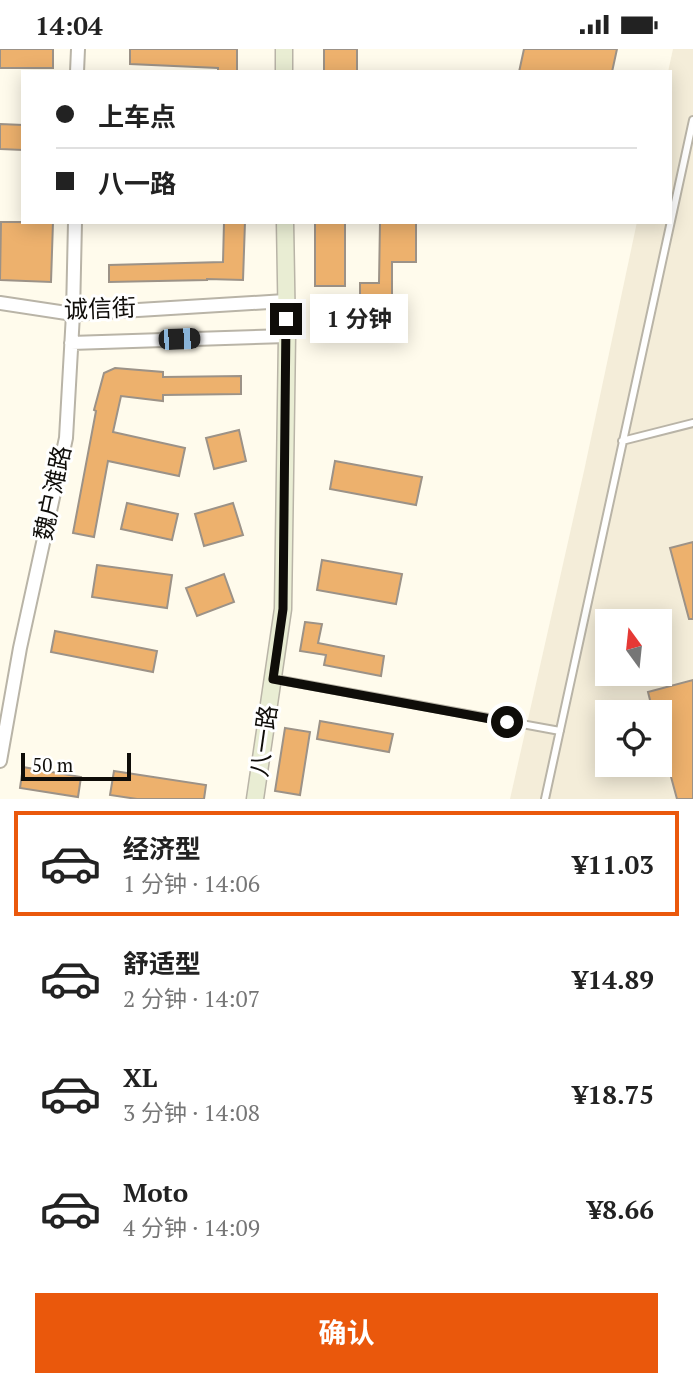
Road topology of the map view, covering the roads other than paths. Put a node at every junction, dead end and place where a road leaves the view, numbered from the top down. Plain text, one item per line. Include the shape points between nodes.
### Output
1 (78, 49) edge
2 (284, 49) edge
3 (77, 70) edge
4 (284, 70) edge
5 (693, 120) edge
6 (672, 215) edge
7 (75, 224) edge
8 (285, 224) edge
9 (670, 224) edge
10 (285, 301) junction
11 (0, 303) edge
12 (73, 314) junction
13 (286, 336) junction
14 (71, 343) junction
15 (693, 423) edge
16 (622, 441) junction
17 (273, 679) junction
18 (559, 731) junction
19 (0, 761) edge
20 (255, 799) edge
21 (545, 799) edge

1 - 3 street
2 - 4 street
5 - 6 lane
7 - 12 street, 魏户滩路
8 - 10 street, 八一路
9 - 16 lane
10 - 12 street, 诚信街
10 - 13 street, 八一路
11 - 12 street, 诚信街
12 - 14 street, 魏户滩路
13 - 14 street
13 - 17 street, 八一路 via 283,609
14 - 19 street, 魏户滩路 via 66,438
15 - 16 lane
16 - 18 lane
17 - 18 lane
17 - 20 street, 八一路
18 - 21 lane

